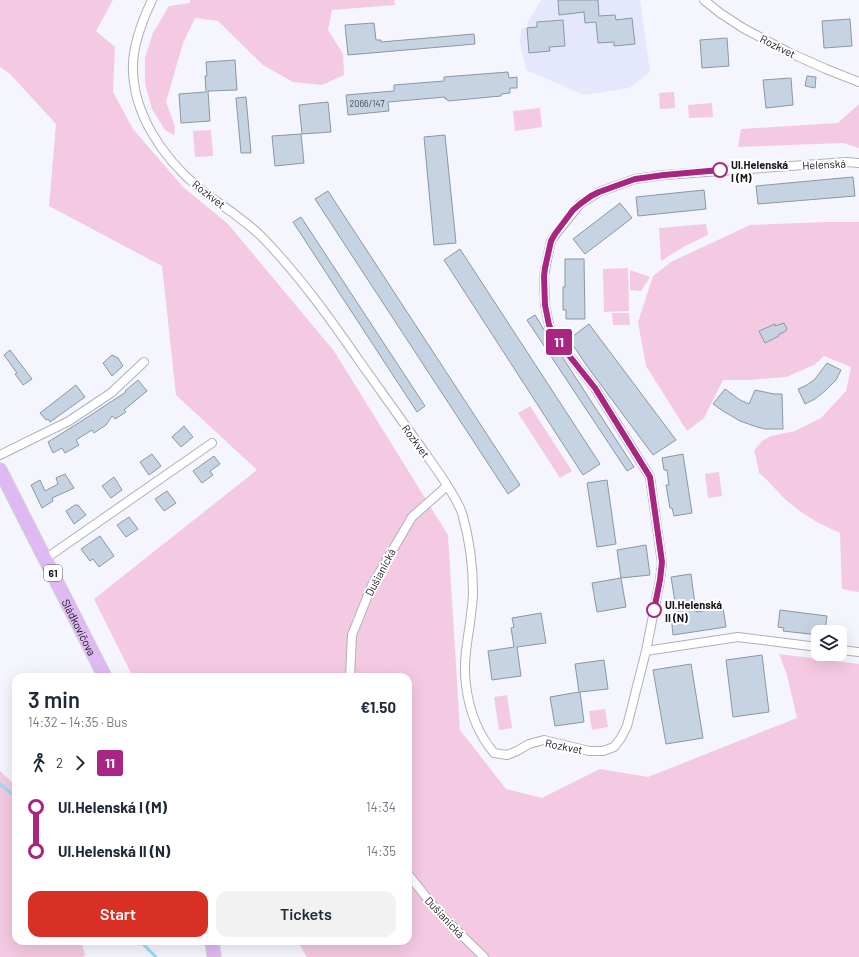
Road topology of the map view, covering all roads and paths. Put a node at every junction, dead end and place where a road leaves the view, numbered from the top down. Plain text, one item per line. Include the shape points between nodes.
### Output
1 (152, 0) edge
2 (704, 0) edge
3 (859, 82) edge
4 (859, 164) edge
5 (144, 362) dead end
6 (212, 443) dead end
7 (0, 455) edge
8 (0, 470) edge
9 (448, 486) junction
10 (45, 558) junction
11 (811, 646) edge
12 (646, 651) junction
13 (847, 651) edge
14 (859, 652) edge
15 (642, 664) joint
16 (103, 673) edge
17 (350, 673) edge
18 (412, 879) edge
19 (212, 945) edge
20 (214, 957) edge
21 (484, 957) edge

1 - 9 street, Rozkvet via 135,44 133,79 142,113 160,148 199,188 261,237 299,279
2 - 3 street, Rozkvet via 738,25 788,52
4 - 12 street, Helenská via 848,162 757,168 635,179 599,192 580,204 551,241 544,276 549,325 555,338 595,388 650,477 662,562
5 - 7 street via 111,394 69,420
6 - 10 street
8 - 10 main road, Sládkovičova / 61
9 - 15 street, Rozkvet via 461,511 468,536 471,568 473,592 465,684 472,712 484,740 494,753 507,755 544,740 589,751 614,747 627,726
9 - 17 street, Dušianická via 412,517 372,585 352,635
10 - 16 main road, Sládkovičova / 61
11 - 12 street via 738,637
12 - 15 street, Helenská
13 - 14 street
18 - 21 street, Dušianická via 438,912
19 - 20 main road

